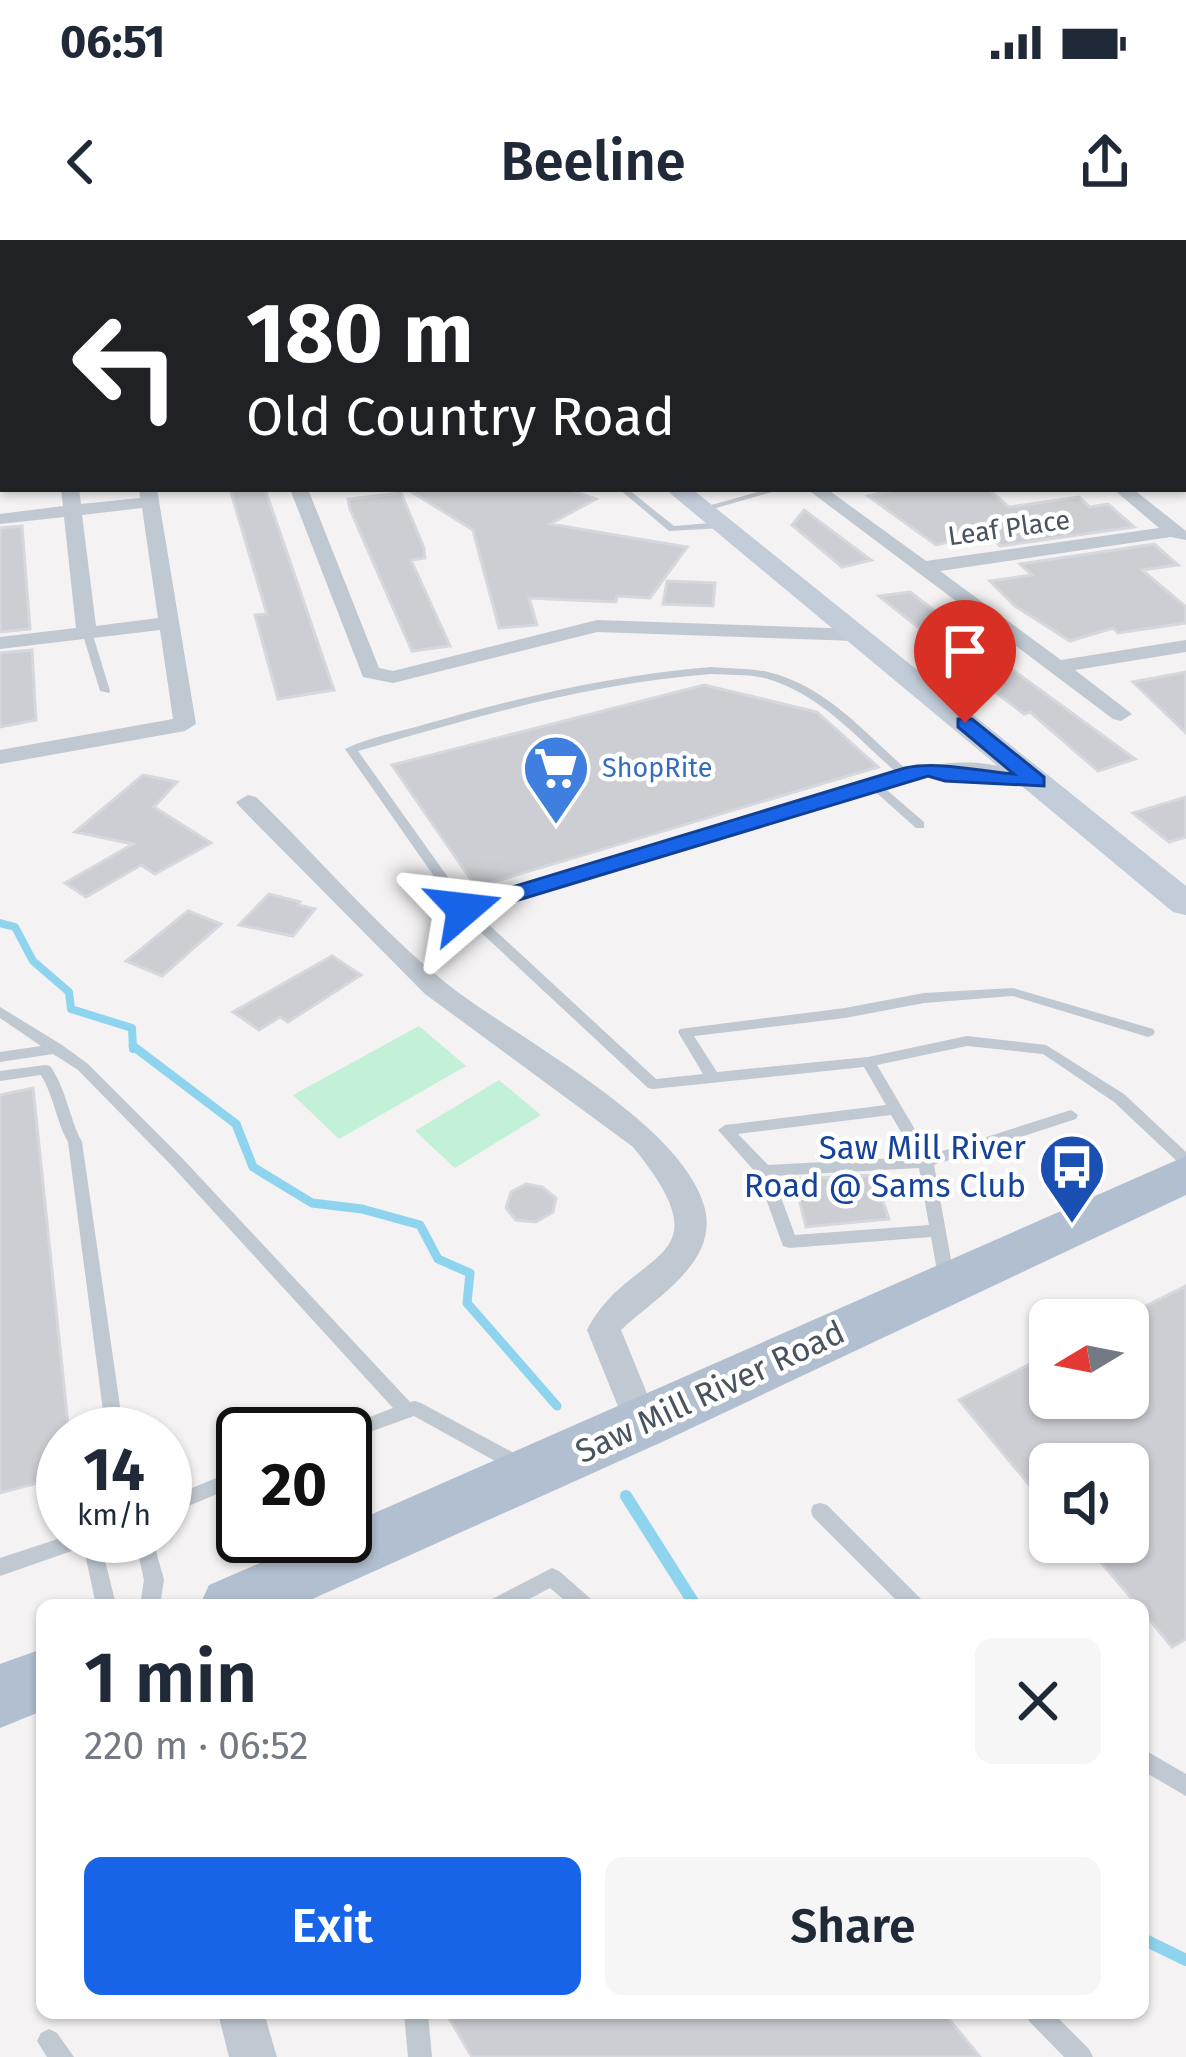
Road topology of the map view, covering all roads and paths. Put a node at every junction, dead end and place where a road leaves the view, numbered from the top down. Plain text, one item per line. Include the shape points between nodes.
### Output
1 (70, 492) edge
2 (300, 492) edge
3 (627, 492) edge
4 (681, 492) edge
5 (771, 492) edge
6 (819, 492) edge
7 (1126, 492) edge
8 (149, 496) edge
9 (72, 511) junction
10 (712, 517) junction
11 (0, 519) edge
12 (1180, 535) edge
13 (921, 568) junction
14 (170, 623) junction
15 (87, 632) junction
16 (857, 635) junction
17 (0, 643) edge
18 (1186, 646) edge
19 (1058, 668) junction
20 (105, 691) dead end
21 (1121, 714) dead end
22 (0, 757) edge
23 (905, 774) junction
24 (1030, 780) junction
25 (874, 785) junction
26 (248, 802) dead end
27 (920, 825) dead end
28 (1186, 904) edge
29 (464, 909) junction
30 (0, 1012) edge
31 (1148, 1031) dead end
32 (57, 1048) junction
33 (0, 1057) edge
34 (868, 1062) junction
35 (0, 1076) edge
36 (713, 1078) junction
37 (897, 1108) junction
38 (1071, 1115) dead end
39 (1186, 1161) edge
40 (926, 1162) junction
41 (764, 1171) junction
42 (1186, 1174) edge
43 (939, 1230) junction
44 (948, 1282) junction
45 (112, 1407) edge
46 (410, 1408) junction
47 (372, 1423) edge
48 (643, 1425) junction
49 (533, 1473) junction
50 (820, 1510) dead end
51 (36, 1555) edge
52 (96, 1563) edge
53 (150, 1563) edge
54 (0, 1567) edge
55 (105, 1599) edge
56 (151, 1599) edge
57 (245, 1599) edge
58 (510, 1599) edge
59 (577, 1599) edge
60 (908, 1599) edge
61 (36, 1682) edge
62 (0, 1696) edge
63 (1149, 1763) edge
64 (1186, 1786) edge
65 (243, 2019) edge
66 (417, 2019) edge
67 (1043, 2019) edge
68 (253, 2057) edge
69 (420, 2057) edge
70 (1081, 2057) edge

1 - 9 street
2 - 16 street via 370,673 393,677 598,626
3 - 10 lane via 672,529
4 - 10 street
5 - 10 lane
6 - 13 street
7 - 12 street
8 - 9 street
8 - 14 street
9 - 11 street
9 - 15 street
10 - 16 street
12 - 13 street, Leaf Place
13 - 19 street
14 - 15 street
14 - 22 street via 185,724
15 - 17 street
15 - 20 lane
16 - 24 street
18 - 19 street
19 - 21 street
23 - 24 lane via 930,769
23 - 25 lane
23 - 29 lane via 806,690 771,676 693,671 624,676 351,749
24 - 28 street
25 - 27 lane
25 - 29 lane
26 - 48 street via 435,988 644,1139 672,1173 690,1210 688,1239 674,1266 604,1330
29 - 36 lane via 653,1084
30 - 32 lane
31 - 36 lane via 1013,992 924,998 685,1032
32 - 33 lane
32 - 46 lane
34 - 36 lane
34 - 37 lane
34 - 39 lane via 967,1041 1046,1050 1119,1098
35 - 45 lane via 45,1070 76,1142
37 - 40 lane
37 - 41 lane via 725,1130
38 - 40 lane
40 - 41 lane
40 - 43 lane
41 - 43 lane via 789,1242
42 - 44 main road, Saw Mill River Road
43 - 44 lane
44 - 48 main road, Saw Mill River Road
46 - 47 lane
46 - 49 lane
48 - 49 main road, Saw Mill River Road
49 - 57 main road, Saw Mill River Road
50 - 60 lane
51 - 54 lane
52 - 55 lane
53 - 56 lane
58 - 59 lane via 552,1577
61 - 62 main road
63 - 64 lane
65 - 68 street
66 - 69 lane
67 - 70 lane

